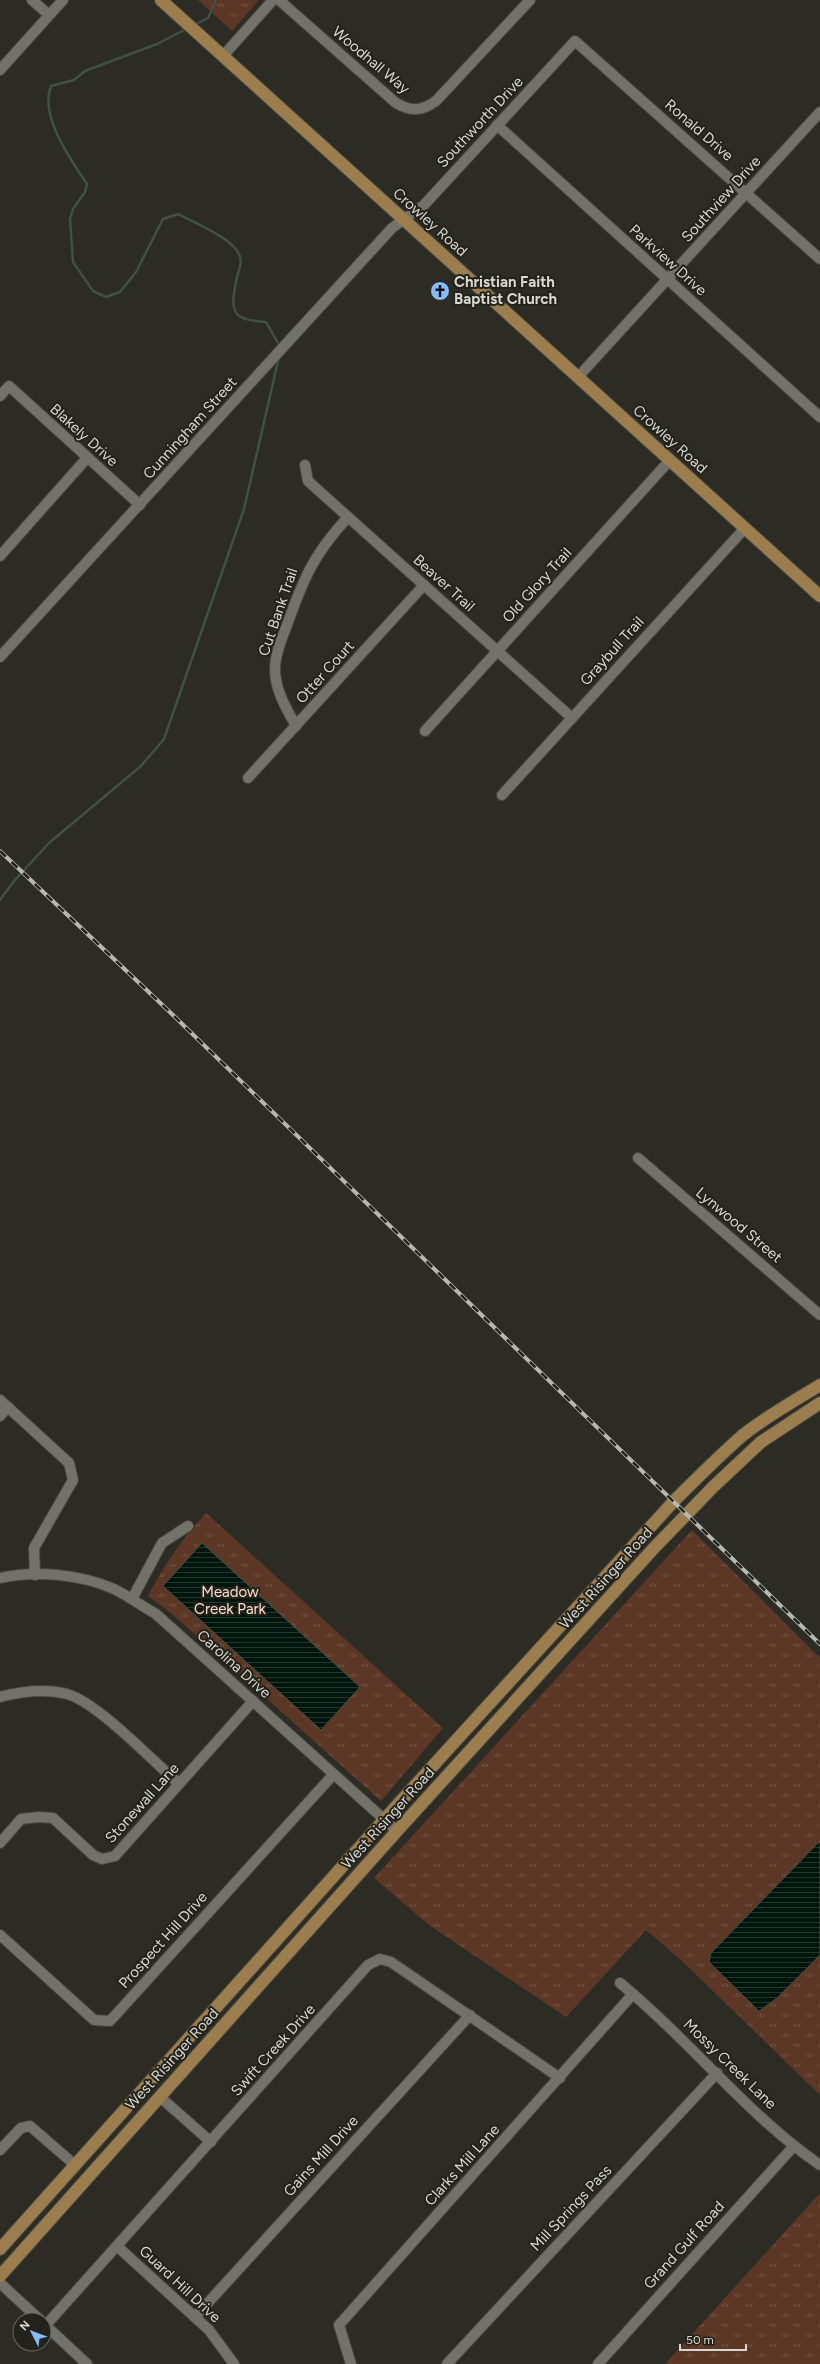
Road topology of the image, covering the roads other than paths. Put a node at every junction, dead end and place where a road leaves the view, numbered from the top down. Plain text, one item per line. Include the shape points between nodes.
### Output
1 (32, 0) edge
2 (63, 0) edge
3 (161, 0) edge
4 (273, 0) edge
5 (280, 0) edge
6 (530, 0) edge
7 (49, 15) junction
8 (575, 41) joint
9 (223, 56) junction
10 (0, 70) edge
11 (820, 112) edge
12 (497, 125) junction
13 (747, 193) junction
14 (403, 219) junction
15 (820, 260) edge
16 (668, 279) junction
17 (578, 377) junction
18 (0, 396) edge
19 (820, 417) edge
20 (87, 458) junction
21 (670, 460) junction
22 (305, 465) dead end
23 (140, 505) junction
24 (348, 517) junction
25 (745, 528) junction
26 (0, 556) edge
27 (424, 585) junction
28 (820, 596) edge
29 (497, 651) junction
30 (0, 657) edge
31 (572, 718) junction
32 (296, 726) junction
33 (425, 730) dead end
34 (248, 778) dead end
35 (502, 795) dead end
36 (638, 1158) dead end
37 (820, 1315) edge
38 (820, 1385) edge
39 (820, 1403) edge
40 (4, 1404) edge
41 (0, 1416) edge
42 (188, 1526) dead end
43 (35, 1575) junction
44 (0, 1578) edge
45 (132, 1599) junction
46 (510, 1681) junction
47 (0, 1697) edge
48 (253, 1701) junction
49 (467, 1755) junction
50 (333, 1775) junction
51 (179, 1784) junction
52 (384, 1820) junction
53 (397, 1831) junction
54 (0, 1843) edge
55 (0, 1936) edge
56 (620, 1983) dead end
57 (633, 1994) junction
58 (470, 2015) junction
59 (717, 2073) junction
60 (560, 2078) junction
61 (160, 2097) junction
62 (211, 2142) junction
63 (792, 2147) junction
64 (0, 2150) edge
65 (75, 2165) junction
66 (820, 2165) edge
67 (118, 2247) junction
68 (0, 2249) edge
69 (0, 2276) edge
70 (0, 2283) edge
71 (31, 2312) edge
72 (52, 2314) edge
73 (195, 2317) junction
74 (52, 2331) edge
75 (87, 2364) edge
76 (234, 2364) edge
77 (351, 2364) edge
78 (447, 2364) edge
79 (598, 2364) edge

1 - 7 street
2 - 7 street
3 - 9 main road, Crowley Road
4 - 9 street
5 - 6 street, Woodhall Way via 396,103 404,108 420,110 436,101
7 - 10 street
8 - 12 street, Southworth Drive
8 - 13 street, Ronald Drive
9 - 14 main road, Crowley Road
11 - 13 street, Southview Drive
12 - 14 street, Southworth Drive via 424,205
12 - 16 street, Parkview Drive
13 - 15 street, Ronald Drive
13 - 16 street, Southview Drive
14 - 17 main road, Crowley Road
14 - 23 street, Cunningham Street
16 - 17 street, Southview Drive
16 - 19 street, Parkview Drive
17 - 21 main road, Crowley Road
18 - 20 street, Blakely Drive via 9,386
20 - 23 street, Blakely Drive
20 - 26 street
21 - 25 main road, Crowley Road
21 - 29 street, Old Glory Trail
22 - 24 street, Beaver Trail via 308,481
23 - 30 street, Cunningham Street
24 - 27 street, Beaver Trail
24 - 32 street, Cut Bank Trail via 312,561 278,653 275,669 278,688
25 - 28 main road, Crowley Road
25 - 31 street, Graybull Trail
27 - 29 street, Beaver Trail
27 - 32 street, Otter Court
29 - 31 street, Beaver Trail
29 - 33 street, Old Glory Trail
31 - 35 street, Graybull Trail
32 - 34 street, Otter Court
36 - 37 street, Lynwood Street
38 - 46 main road, West Risinger Road via 761,1422 714,1461
39 - 49 main road, West Risinger Road via 762,1442 713,1487
40 - 41 street
40 - 43 street via 69,1463 73,1480 34,1548
42 - 45 street via 162,1543
43 - 44 street, Carolina Drive via 19,1574
43 - 45 street, Carolina Drive via 71,1577 112,1589
45 - 48 street, Carolina Drive via 156,1614
46 - 49 main road via 514,1696 472,1744
46 - 52 main road, West Risinger Road
47 - 51 street via 21,1692 45,1691 68,1694 95,1709
48 - 50 street, Carolina Drive
48 - 51 street, Stonewall Lane
49 - 53 main road, West Risinger Road
50 - 52 street, Carolina Drive
50 - 55 street, Prospect Hill Drive via 110,2021 94,2020
51 - 54 street, Stonewall Lane via 115,1856 102,1859 93,1855 53,1818 21,1819
52 - 53 street, Carolina Drive
52 - 65 main road, West Risinger Road
53 - 61 main road, West Risinger Road
56 - 57 street, Mossy Creek Lane
57 - 59 street, Mossy Creek Lane
57 - 60 street, Clarks Mill Lane
58 - 60 street, Swift Creek Drive
58 - 62 street, Swift Creek Drive via 391,1962 380,1959 368,1965
58 - 73 street, Gains Mill Drive
59 - 63 street, Mossy Creek Lane
59 - 78 street, Mill Springs Pass
60 - 77 street, Clarks Mill Lane via 339,2325
61 - 62 street
61 - 69 main road, West Risinger Road
62 - 67 street, Swift Creek Drive
63 - 66 street, Mossy Creek Lane
63 - 79 street, Grand Gulf Road
64 - 65 street via 21,2128 30,2126
65 - 68 main road, West Risinger Road
67 - 72 street, Swift Creek Drive
67 - 73 street, Guard Hill Drive
70 - 71 street
73 - 76 street, Guard Hill Drive via 209,2330
74 - 75 street

